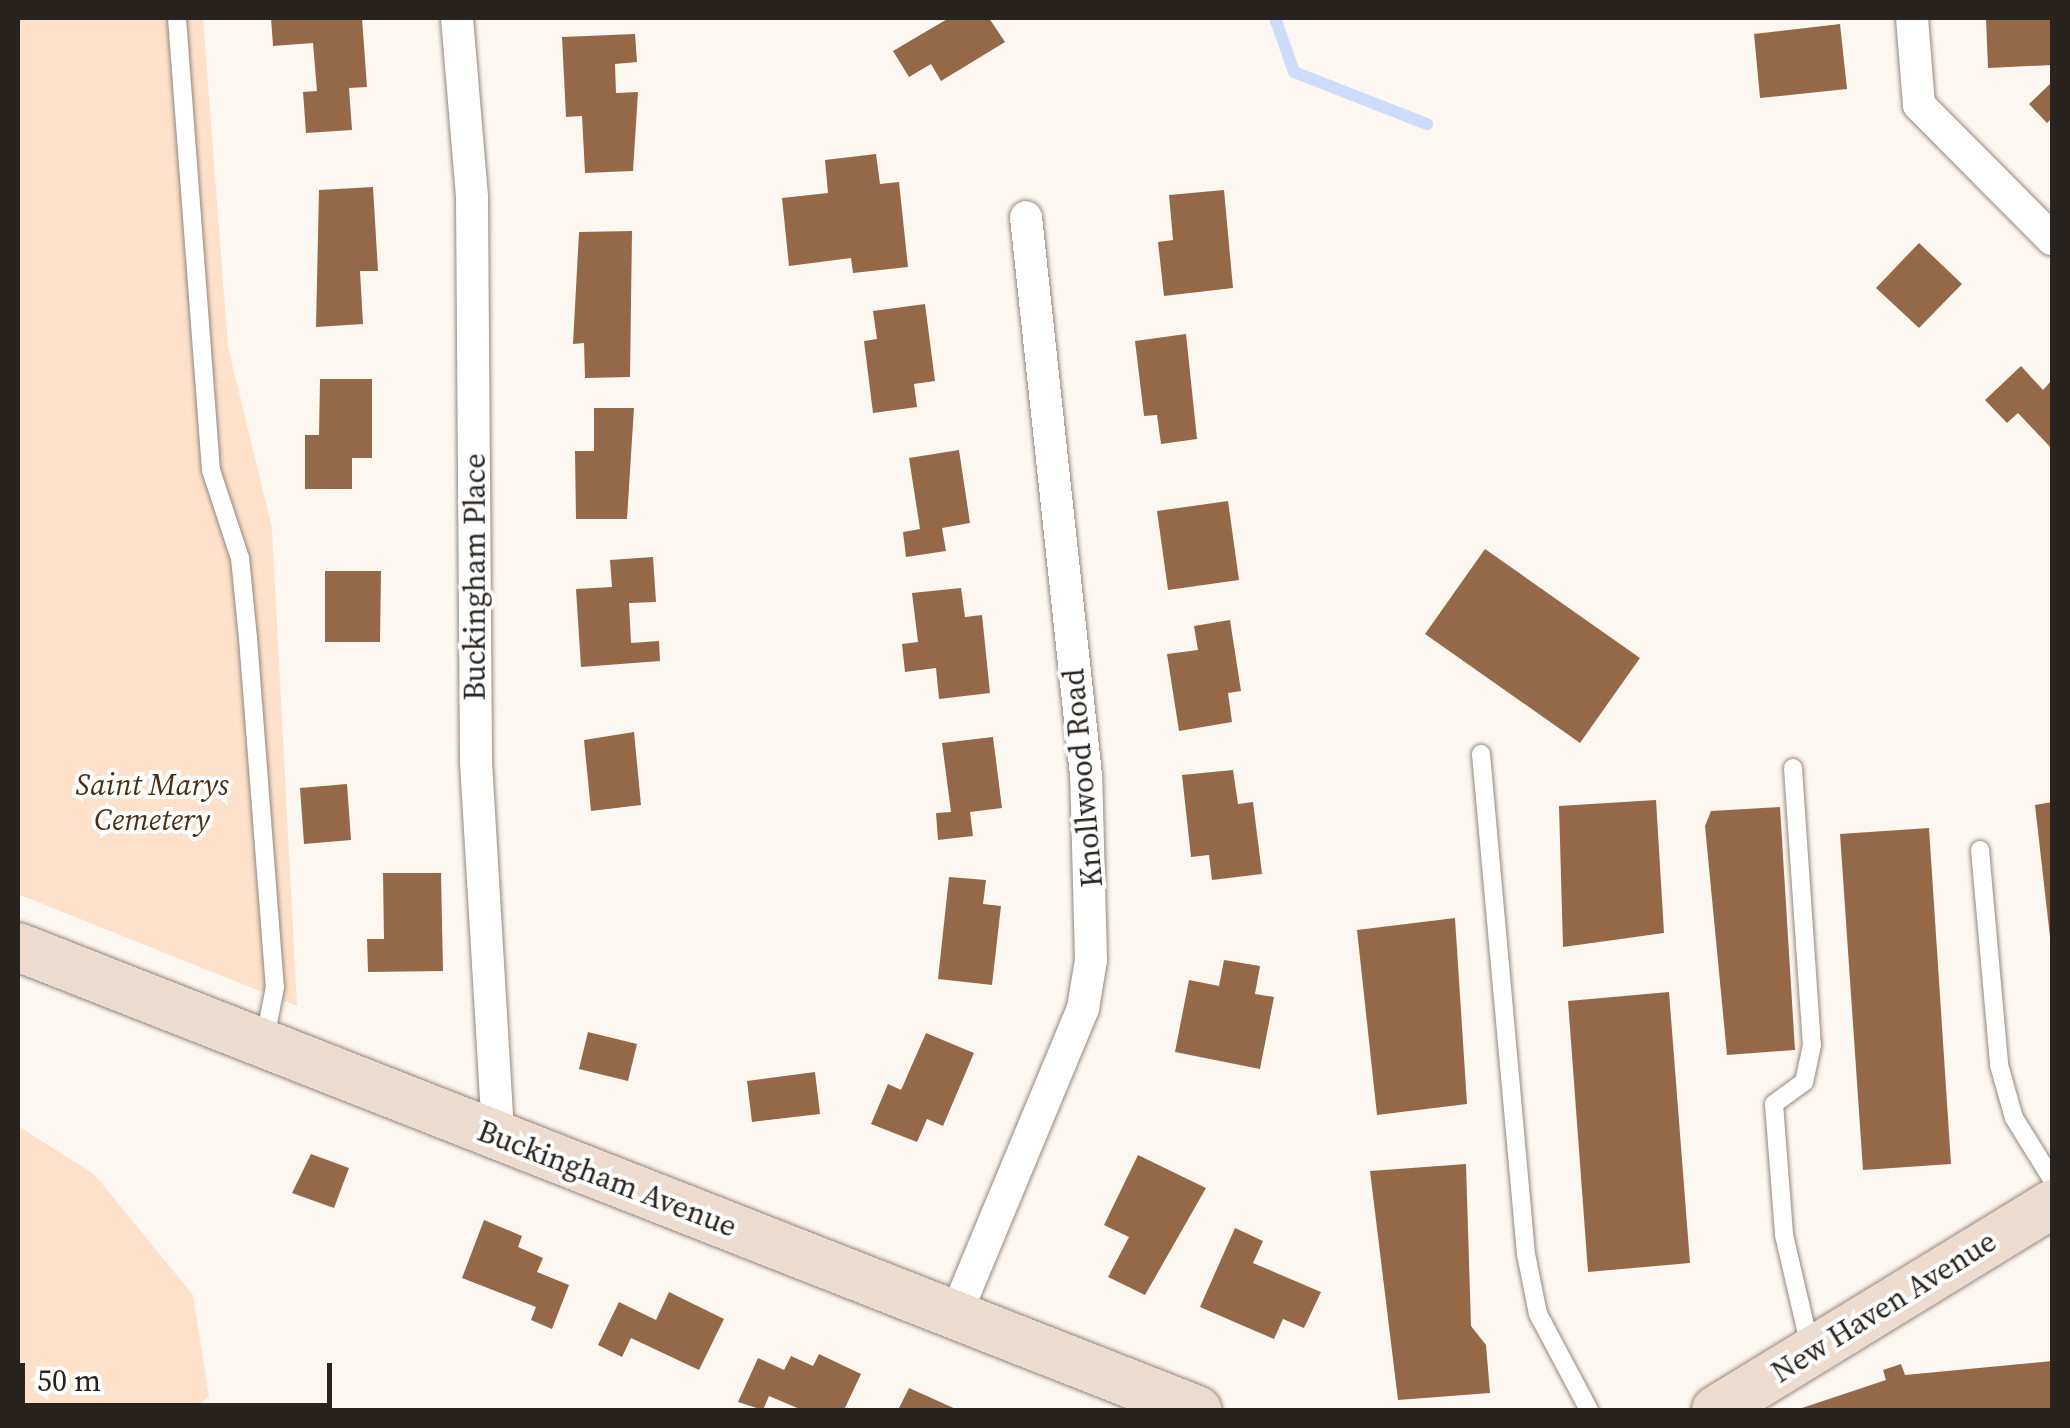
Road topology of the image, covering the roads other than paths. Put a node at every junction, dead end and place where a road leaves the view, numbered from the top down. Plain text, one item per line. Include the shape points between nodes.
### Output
1 (177, 18) edge
2 (457, 18) edge
3 (1912, 18) edge
4 (1026, 217) dead end
5 (2052, 240) edge
6 (1481, 754) dead end
7 (1793, 768) dead end
8 (1980, 850) dead end
9 (18, 947) edge
10 (263, 1044) junction
11 (498, 1136) junction
12 (2052, 1179) edge
13 (2052, 1204) edge
14 (956, 1316) junction
15 (1812, 1352) junction
16 (1197, 1410) edge
17 (1589, 1410) edge
18 (1716, 1410) edge

1 - 10 lane via 211,470 240,558 248,638 275,987
2 - 11 street, Buckingham Place via 472,198 476,762
3 - 5 street via 1919,105
4 - 14 street, Knollwood Road via 1086,775 1091,960 1084,1008
6 - 17 lane via 1526,1254 1538,1314
7 - 15 lane via 1812,1044 1804,1082 1774,1104 1786,1251
8 - 12 lane via 1999,1065 2014,1118
9 - 10 main road, Buckingham Avenue
10 - 11 main road, Buckingham Avenue
11 - 14 main road, Buckingham Avenue
13 - 15 main road, New Haven Avenue
14 - 16 main road, Buckingham Avenue
15 - 18 main road, New Haven Avenue

